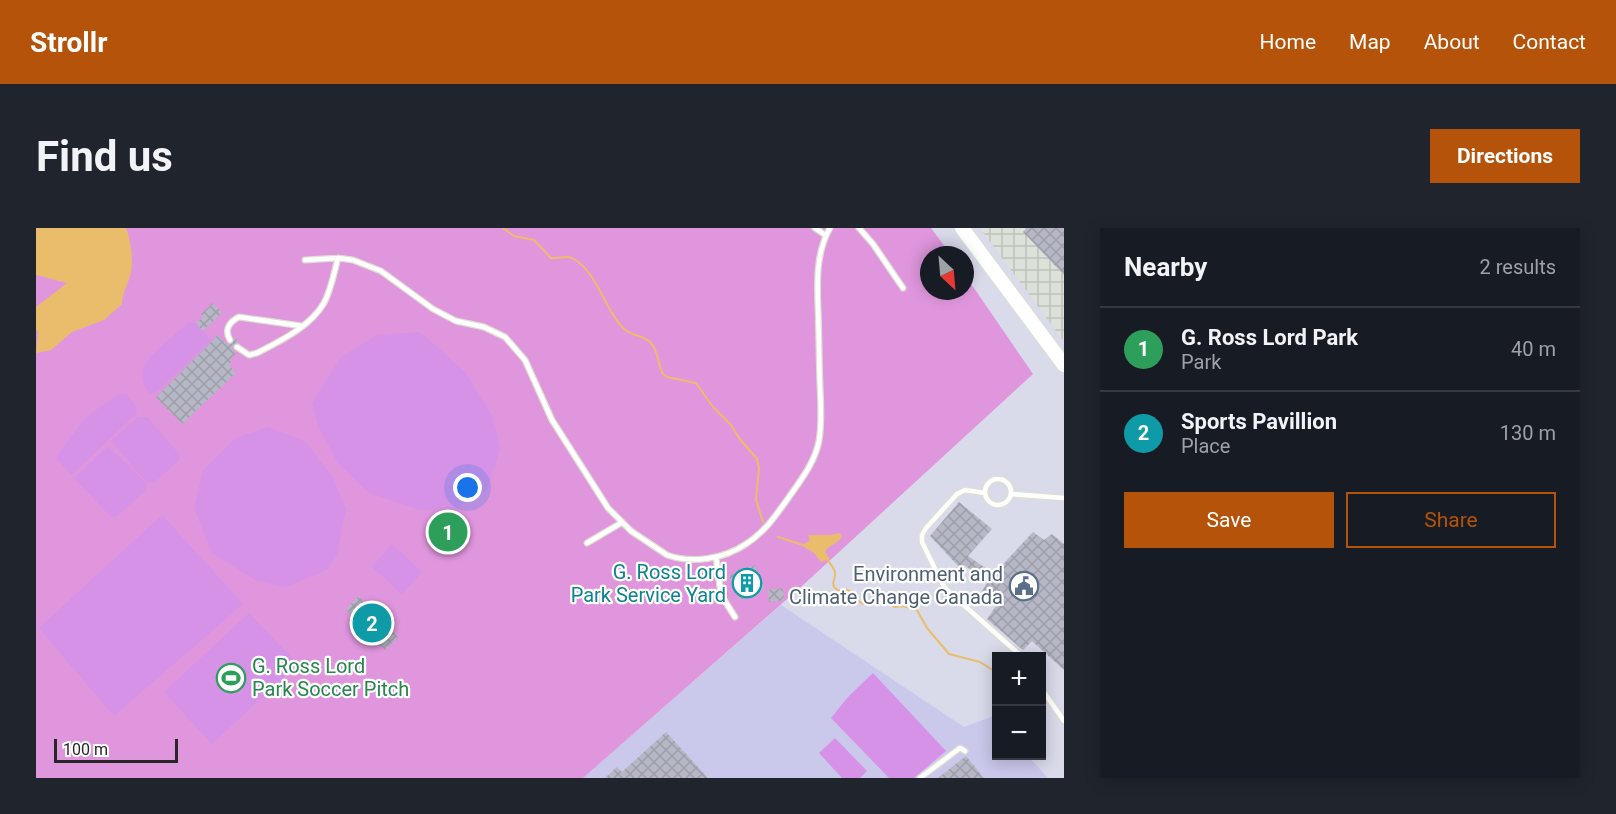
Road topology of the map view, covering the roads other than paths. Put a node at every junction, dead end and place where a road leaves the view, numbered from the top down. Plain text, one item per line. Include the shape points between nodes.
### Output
1 (815, 228) edge
2 (830, 228) edge
3 (859, 228) edge
4 (962, 228) edge
5 (825, 236) junction
6 (338, 258) junction
7 (305, 260) dead end
8 (903, 288) dead end
9 (302, 326) junction
10 (230, 340) dead end
11 (237, 347) dead end
12 (1064, 365) edge
13 (985, 493) junction
14 (1011, 494) junction
15 (1064, 498) edge
16 (621, 523) junction
17 (587, 543) dead end
18 (716, 557) junction
19 (735, 617) dead end
20 (1015, 652) edge
21 (1046, 695) edge
22 (1064, 721) edge
23 (965, 751) dead end
24 (920, 778) edge

1 - 5 lane
2 - 5 lane
3 - 8 lane
4 - 12 main road
5 - 18 lane via 818,272 821,415 814,457 762,532 741,548
6 - 7 lane
6 - 9 lane via 325,301
6 - 16 lane via 381,271 433,309 505,337 525,360 552,420
9 - 10 lane via 240,317 229,325
9 - 11 lane via 257,353 249,355
13 - 14 lane via 995,505 1004,504
13 - 14 lane via 990,482 998,479 1009,486
13 - 20 lane via 965,490 957,494 926,528 922,542 948,591
14 - 15 lane
16 - 17 lane
16 - 18 lane via 675,558
18 - 19 lane via 721,595
21 - 22 lane
23 - 24 lane via 960,748

